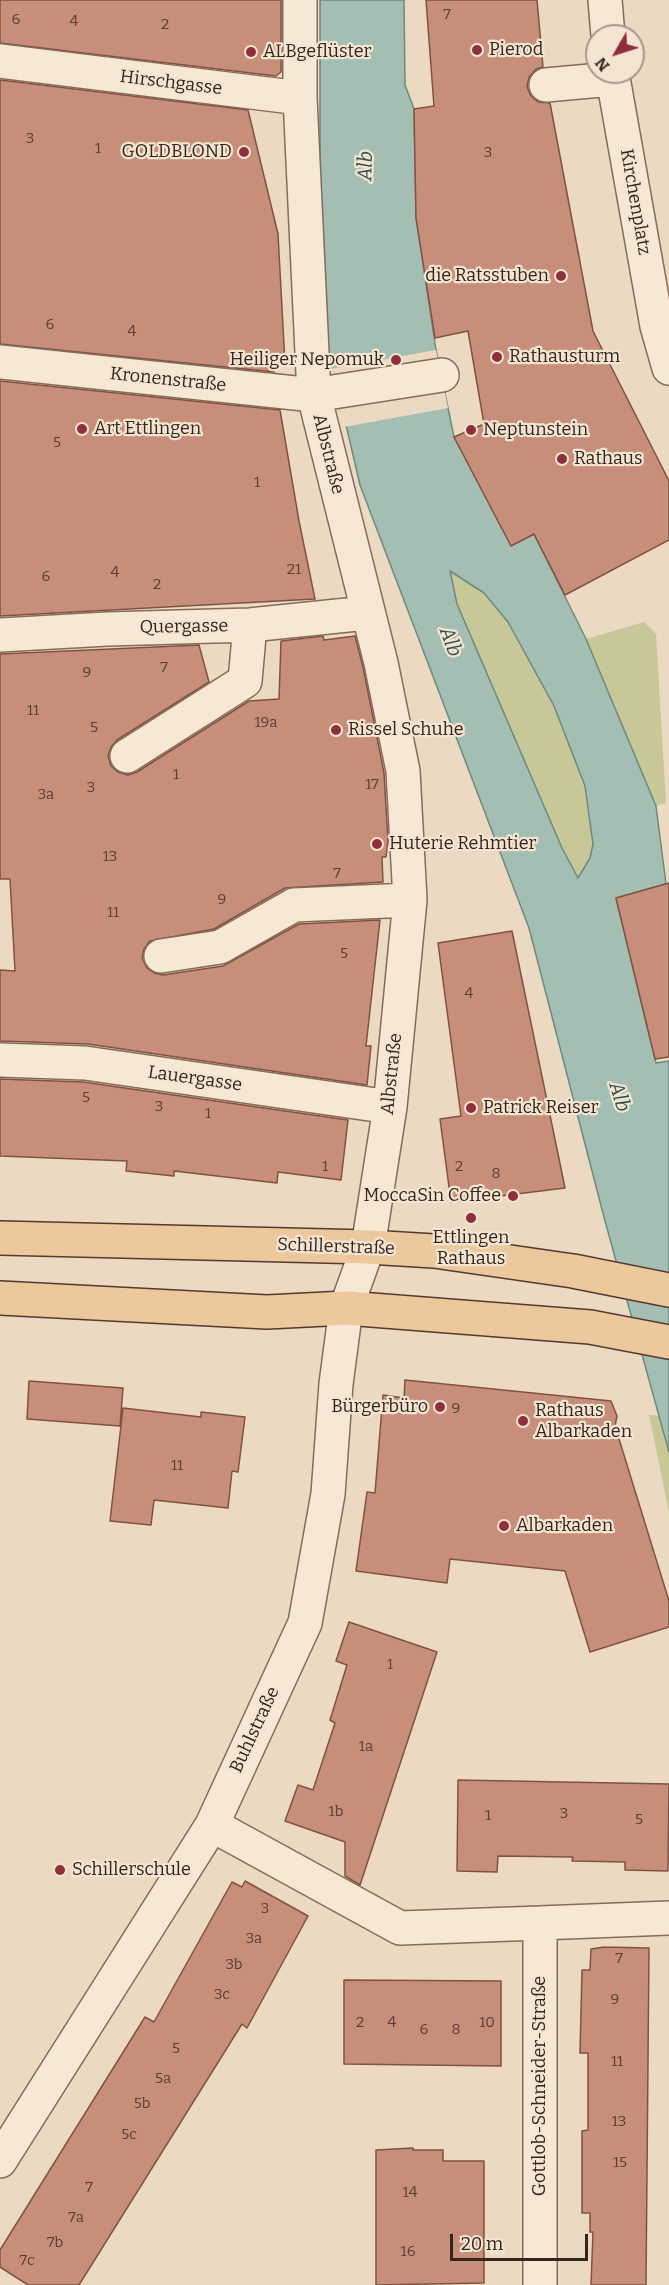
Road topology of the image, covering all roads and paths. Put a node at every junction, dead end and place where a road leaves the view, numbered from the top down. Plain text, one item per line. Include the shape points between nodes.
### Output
1 (300, 0) edge
2 (605, 0) edge
3 (607, 24) edge
4 (0, 61) edge
5 (585, 79) edge
6 (614, 84) edge
7 (546, 85) dead end
8 (300, 98) junction
9 (663, 325) edge
10 (0, 362) edge
11 (669, 368) edge
12 (442, 375) dead end
13 (325, 394) junction
14 (367, 613) junction
15 (250, 625) junction
16 (0, 635) edge
17 (127, 756) dead end
18 (410, 900) junction
19 (160, 956) dead end
20 (0, 1060) edge
21 (390, 1107) junction
22 (0, 1238) edge
23 (368, 1246) junction
24 (669, 1290) edge
25 (0, 1299) edge
26 (346, 1308) junction
27 (669, 1342) edge
28 (212, 1825) junction
29 (669, 1918) edge
30 (540, 1923) junction
31 (0, 2161) edge
32 (540, 2285) edge

1 - 8 street, Albstraße
2 - 3 street
4 - 8 street, Hirschgasse via 42,56
5 - 7 street, Kirchenplatz
6 - 9 street, Kirchenplatz
8 - 13 street, Albstraße
9 - 11 street, Kirchenplatz
10 - 13 street, Kronenstraße
12 - 13 street, Kronenstraße
13 - 14 street, Albstraße
14 - 15 street, Quergasse
14 - 18 street, Albstraße via 404,771
15 - 16 street, Quergasse
15 - 17 street via 245,681
18 - 19 street via 294,905 220,947
18 - 21 street, Albstraße
20 - 21 street, Lauergasse via 85,1063
21 - 23 street, Albstraße
22 - 23 main road, Schillerstraße
23 - 24 main road, Schillerstraße via 435,1251 573,1271
23 - 26 street, Buhlstraße
25 - 26 main road via 267,1312
26 - 27 main road via 590,1328
26 - 28 street, Buhlstraße via 328,1494 305,1623
28 - 30 street via 400,1928
28 - 31 street, Buhlstraße
29 - 30 street
30 - 32 street, Gottlob-Schneider-Straße

